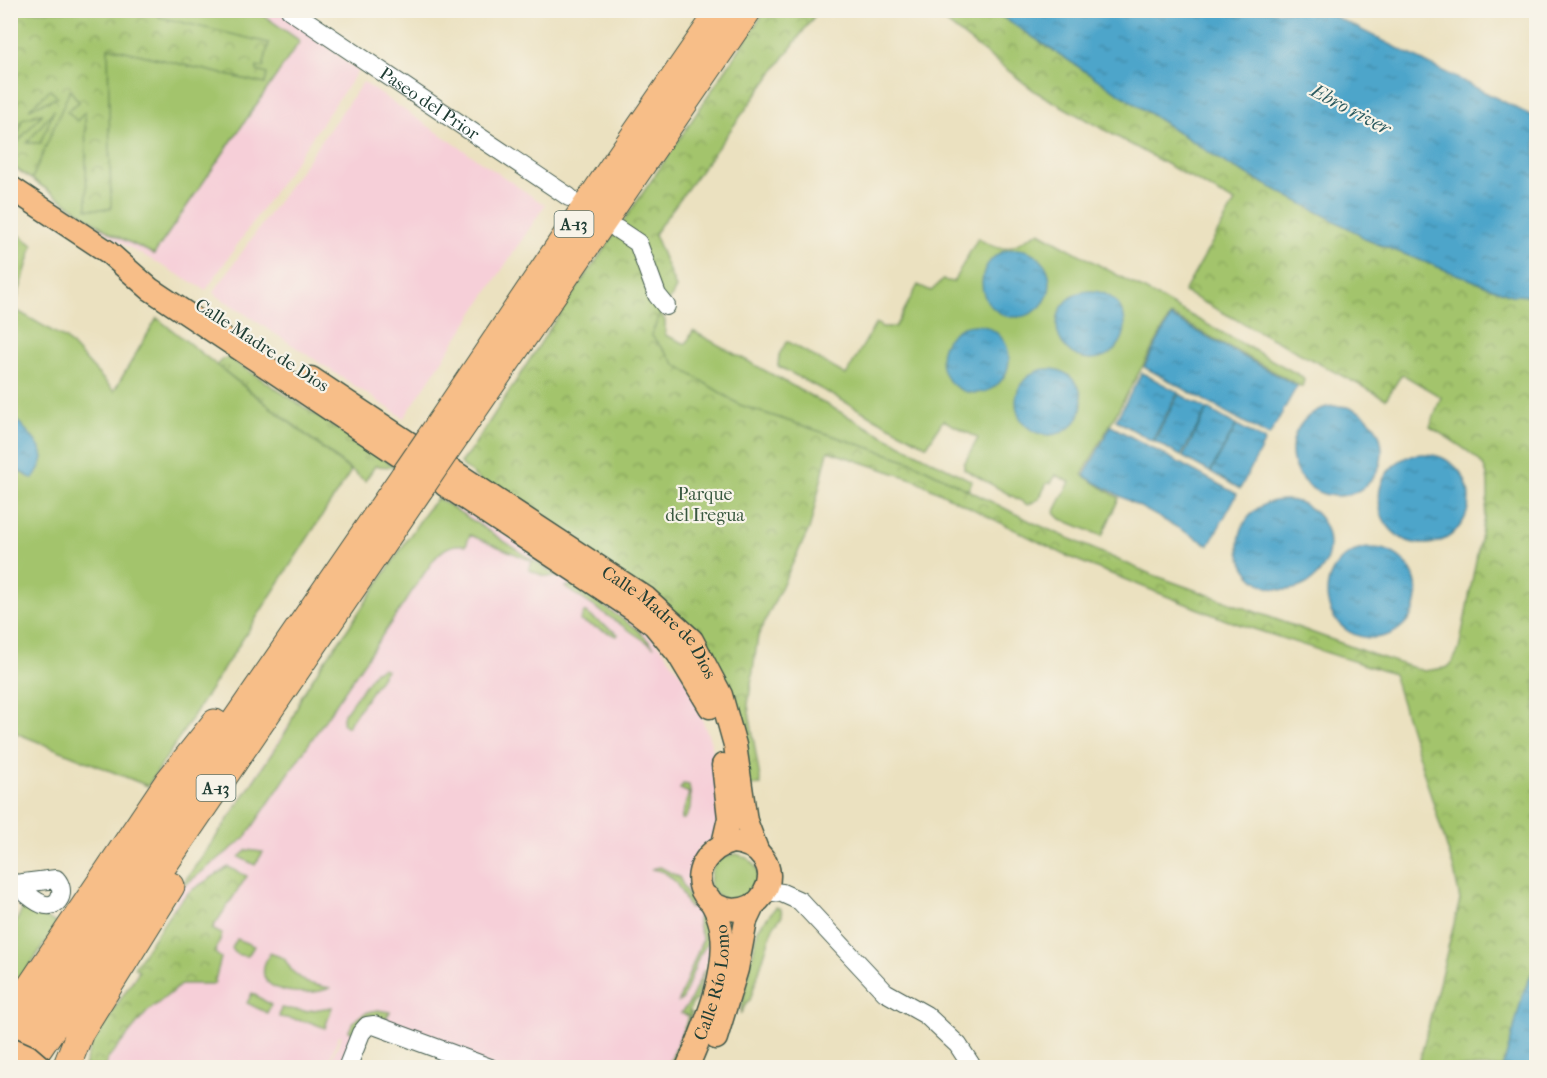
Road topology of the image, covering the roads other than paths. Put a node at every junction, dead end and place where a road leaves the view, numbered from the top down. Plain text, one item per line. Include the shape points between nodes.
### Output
1 (290, 10) edge
2 (721, 10) edge
3 (748, 10) edge
4 (10, 187) edge
5 (569, 197) dead end
6 (617, 229) dead end
7 (666, 306) dead end
8 (427, 464) junction
9 (393, 528) junction
10 (723, 844) junction
11 (757, 850) junction
12 (709, 898) junction
13 (760, 898) junction
14 (24, 1042) edge
15 (66, 1068) edge
16 (347, 1068) edge
17 (490, 1068) edge
18 (687, 1068) edge
19 (704, 1068) edge
20 (973, 1068) edge

1 - 5 street, Paseo del Prior
2 - 8 highway, A-13 via 612,168
3 - 8 highway, A-13
4 - 8 main road, Calle Madre de Dios via 108,252 150,289
6 - 7 street via 638,243 657,295
8 - 9 highway, A-13
8 - 10 main road, Calle Madre de Dios via 636,611 654,625 678,654 709,702 722,749 729,818
8 - 11 main road, Calle Madre de Dios via 645,598 692,640 721,695 735,745 746,821
8 - 14 highway, A-13 via 296,633 260,666 168,782 20,1002
9 - 14 highway, A-13
9 - 15 highway via 355,598 80,1032
10 - 11 main road via 741,842
10 - 12 main road via 707,856 700,874 702,891
11 - 13 main road via 764,858 769,879
12 - 13 main road via 726,909 736,910
12 - 18 main road, Calle Río Lomo via 722,932 722,965
13 - 19 main road, Calle Río Lomo via 746,921 726,1008
13 - 20 street via 782,893 800,901 885,992 926,1015 958,1045
16 - 17 street via 361,1033 367,1026 379,1025

